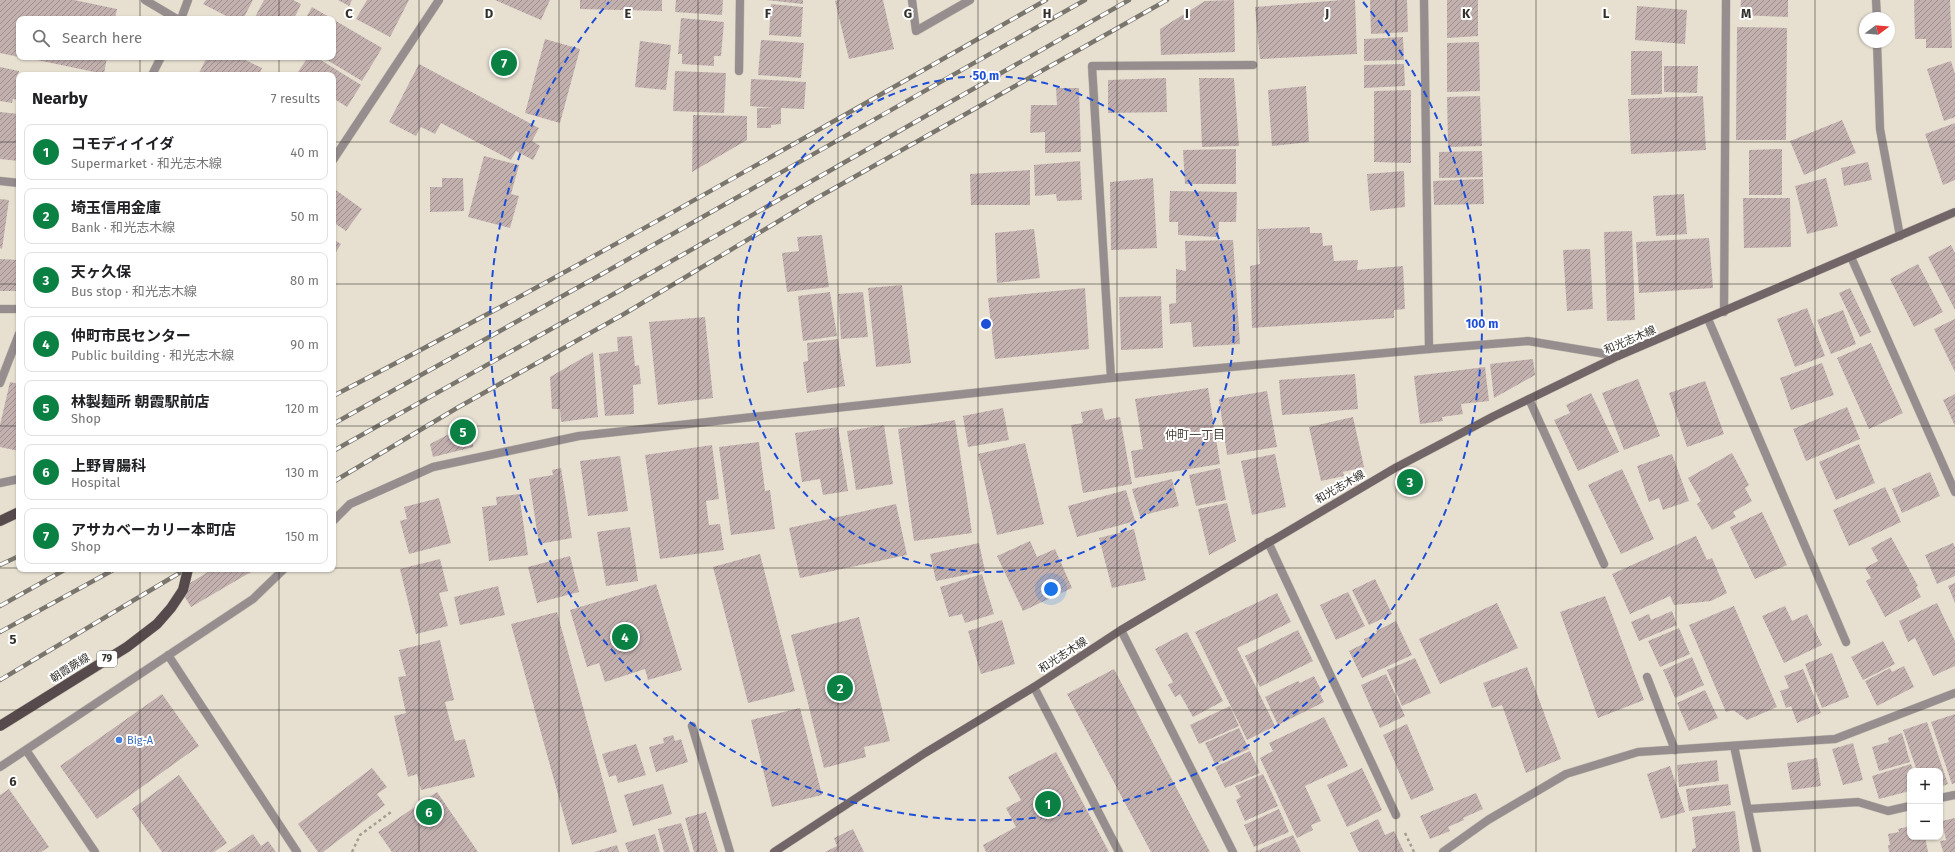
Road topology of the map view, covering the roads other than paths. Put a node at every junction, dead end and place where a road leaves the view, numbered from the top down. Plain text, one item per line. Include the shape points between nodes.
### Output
1 (145, 0) edge
2 (188, 0) edge
3 (439, 0) edge
4 (740, 0) edge
5 (912, 0) edge
6 (970, 0) edge
7 (1424, 0) edge
8 (1726, 0) edge
9 (1876, 0) edge
10 (1877, 12) edge
11 (172, 16) edge
12 (182, 16) edge
13 (1877, 48) edge
14 (160, 60) edge
15 (1253, 65) dead end
16 (739, 71) dead end
17 (154, 72) edge
18 (336, 155) edge
19 (0, 181) edge
20 (16, 183) edge
21 (1955, 212) edge
22 (1900, 236) junction
23 (1851, 257) junction
24 (0, 309) edge
25 (16, 310) edge
26 (1724, 312) junction
27 (1708, 319) junction
28 (16, 342) edge
29 (1429, 348) junction
30 (1618, 356) junction
31 (1111, 378) junction
32 (0, 383) edge
33 (1529, 399) junction
34 (16, 480) edge
35 (0, 483) edge
36 (1955, 492) edge
37 (16, 514) edge
38 (336, 518) edge
39 (0, 522) edge
40 (1268, 542) junction
41 (1604, 564) dead end
42 (187, 572) edge
43 (281, 572) edge
44 (1121, 630) junction
45 (1846, 642) dead end
46 (168, 655) junction
47 (1647, 677) dead end
48 (1034, 687) junction
49 (1955, 693) edge
50 (0, 726) edge
51 (692, 726) dead end
52 (1734, 746) junction
53 (26, 750) junction
54 (1675, 750) junction
55 (0, 767) edge
56 (1955, 795) edge
57 (1943, 797) edge
58 (1907, 807) edge
59 (1749, 809) junction
60 (1396, 815) dead end
61 (786, 849) edge
62 (95, 852) edge
63 (296, 852) edge
64 (730, 852) edge
65 (774, 852) edge
66 (1119, 852) edge
67 (1233, 852) edge
68 (1443, 852) edge
69 (1757, 852) edge

1 - 11 street
2 - 12 street
3 - 18 street
4 - 16 street
5 - 6 street via 916,31
7 - 29 street
8 - 26 street
9 - 10 street
13 - 22 street via 1880,129
14 - 17 street
15 - 31 street via 1092,66
19 - 20 street
21 - 22 main road, 和光志木線
22 - 23 main road, 和光志木線
23 - 26 main road, 和光志木線
23 - 36 street
24 - 25 street
26 - 27 main road, 和光志木線
27 - 30 main road, 和光志木線
27 - 45 street
28 - 32 street
29 - 30 street via 1528,341
29 - 31 street
30 - 33 main road, 和光志木線
31 - 38 street via 580,436 433,467 350,504
33 - 40 main road, 和光志木線 via 1395,468
33 - 41 street
34 - 35 street
37 - 39 main road
40 - 44 main road, 和光志木線
40 - 60 street
42 - 50 main road, 朝霞蕨線 / 79, bridge via 182,590 157,624 127,647
43 - 46 street via 253,599
44 - 48 main road, 和光志木線
44 - 67 street
46 - 53 street
46 - 63 street
47 - 54 street
48 - 61 main road, 和光志木線 via 925,753
48 - 66 street
49 - 52 street via 1835,739
51 - 64 street
52 - 54 street
52 - 59 street
53 - 55 street
53 - 62 street
54 - 68 street via 1638,752 1566,774 1488,820
56 - 57 street
58 - 59 street via 1888,811 1858,802
59 - 69 street
61 - 65 main road, 和光志木線

